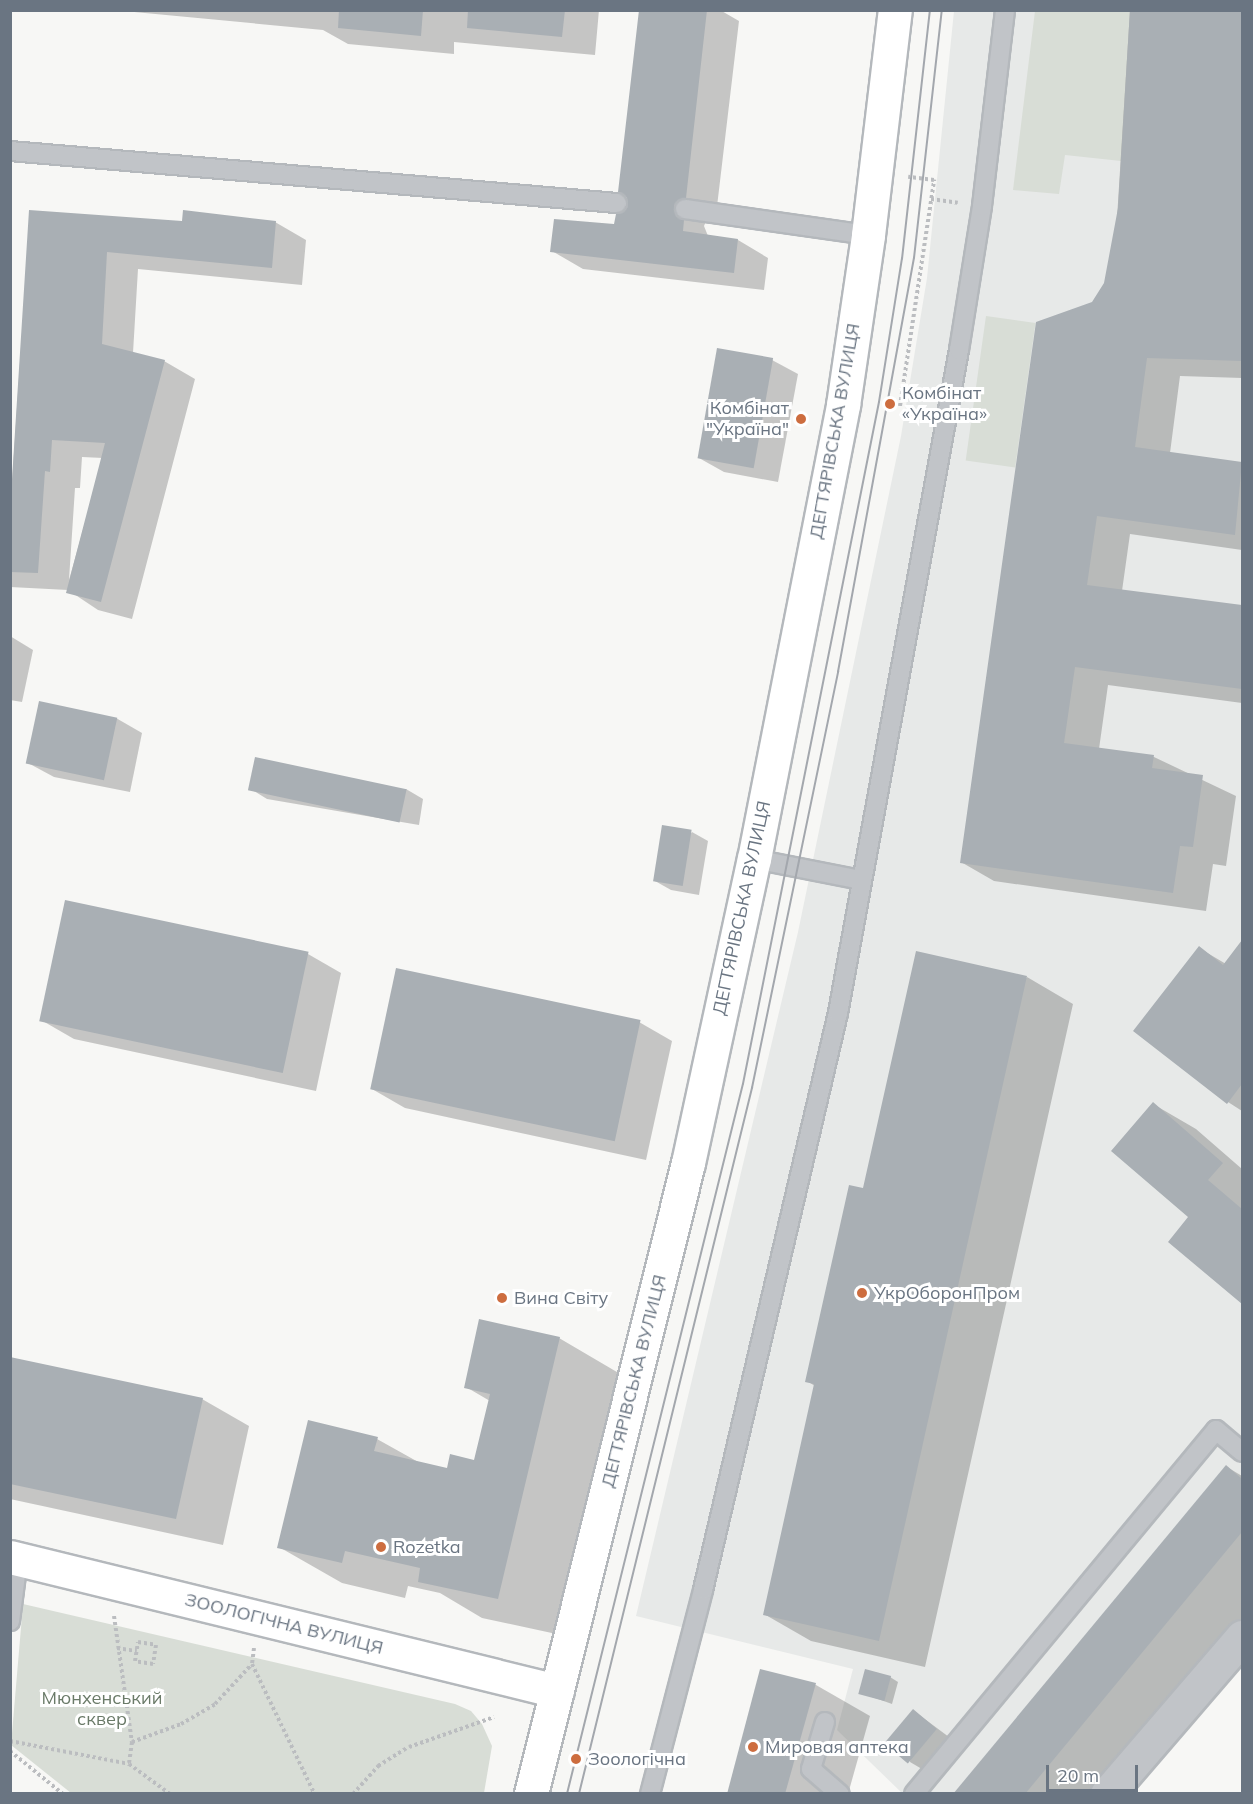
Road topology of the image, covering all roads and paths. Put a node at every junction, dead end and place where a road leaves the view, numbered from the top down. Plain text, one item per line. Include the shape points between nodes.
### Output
1 (895, 10) edge
2 (1005, 10) edge
3 (10, 151) edge
4 (903, 177) dead end
5 (617, 203) dead end
6 (685, 209) dead end
7 (868, 235) junction
8 (900, 406) dead end
9 (754, 859) junction
10 (861, 880) junction
11 (1242, 1452) edge
12 (14, 1558) edge
13 (114, 1616) dead end
14 (10, 1621) edge
15 (1242, 1637) edge
16 (254, 1647) dead end
17 (117, 1648) junction
18 (137, 1651) junction
19 (252, 1665) junction
20 (557, 1691) junction
21 (494, 1718) dead end
22 (825, 1722) dead end
23 (10, 1741) edge
24 (132, 1742) junction
25 (10, 1751) edge
26 (129, 1764) junction
27 (314, 1793) edge
28 (63, 1794) edge
29 (170, 1794) edge
30 (309, 1794) edge
31 (327, 1794) edge
32 (353, 1794) edge
33 (531, 1794) edge
34 (650, 1794) edge
35 (840, 1794) edge
36 (914, 1794) edge
37 (1107, 1794) edge

1 - 7 main road, ДЕГТЯРІВСЬКА ВУЛИЦЯ
2 - 10 lane via 982,206 959,350
3 - 5 lane
4 - 8 path via 934,180
6 - 7 lane
7 - 9 main road, ДЕГТЯРІВСЬКА ВУЛИЦЯ via 843,405
9 - 10 lane
9 - 20 main road, ДЕГТЯРІВСЬКА ВУЛИЦЯ via 688,1162
10 - 34 lane via 838,1013 703,1590
11 - 36 lane via 1216,1430
12 - 14 lane
12 - 20 main road, ЗООЛОГІЧНА ВУЛИЦЯ
13 - 17 path
15 - 37 street
16 - 19 path
17 - 18 path
17 - 24 path
18 - 18 path via 138,1642 156,1645 153,1664 135,1661
19 - 24 path via 215,1704 181,1724
19 - 27 path
20 - 33 main road, ДЕГТЯРІВСЬКА ВУЛИЦЯ
21 - 32 path via 409,1747 378,1766
22 - 35 lane via 811,1769
23 - 26 path
24 - 26 path
25 - 28 path
26 - 29 path
27 - 30 path
27 - 31 path

